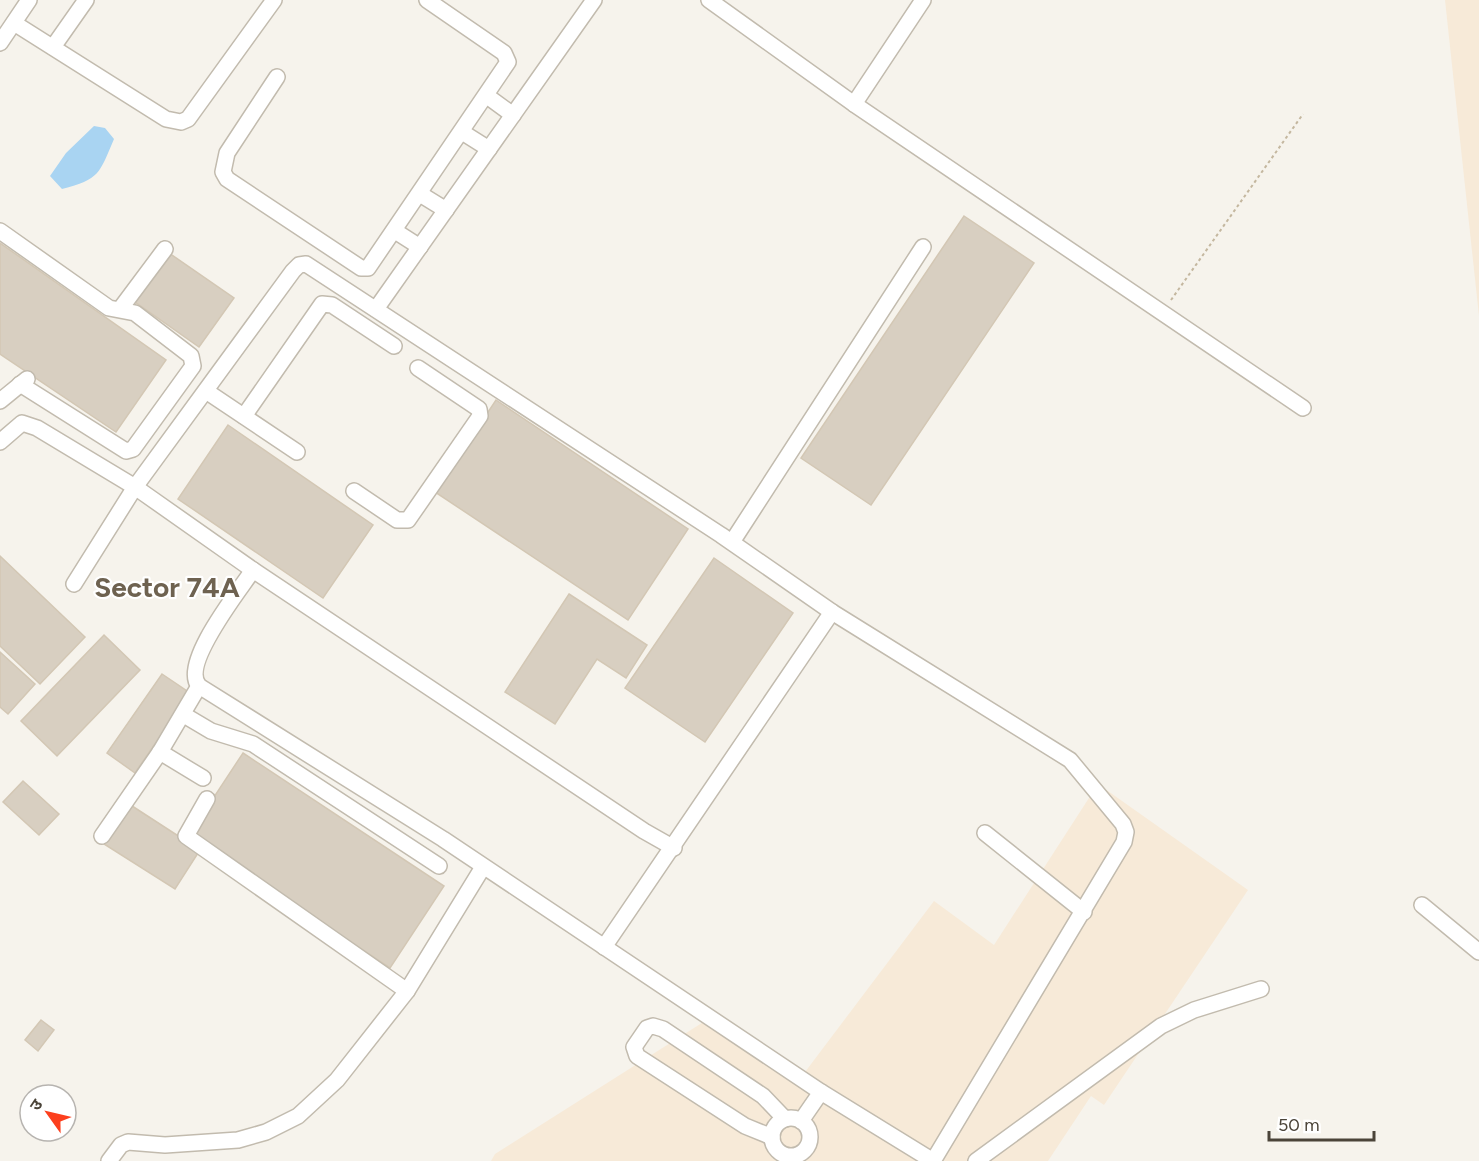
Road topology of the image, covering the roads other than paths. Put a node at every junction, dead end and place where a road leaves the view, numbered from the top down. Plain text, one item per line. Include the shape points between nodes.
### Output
1 (29, 0) edge
2 (86, 0) edge
3 (274, 0) edge
4 (427, 0) edge
5 (594, 0) edge
6 (709, 0) edge
7 (922, 0) edge
8 (14, 23) junction
9 (0, 43) edge
10 (53, 47) junction
11 (277, 77) dead end
12 (487, 96) junction
13 (854, 104) junction
14 (513, 115) junction
15 (462, 132) junction
16 (489, 149) junction
17 (420, 194) junction
18 (446, 210) junction
19 (0, 231) edge
20 (395, 231) junction
21 (420, 247) junction
22 (923, 247) dead end
23 (165, 249) dead end
24 (121, 308) junction
25 (376, 309) junction
26 (394, 346) dead end
27 (418, 368) dead end
28 (484, 379) junction
29 (206, 391) junction
30 (1, 398) edge
31 (468, 402) junction
32 (1303, 408) dead end
33 (244, 416) junction
34 (0, 441) edge
35 (297, 452) dead end
36 (135, 487) junction
37 (354, 491) dead end
38 (732, 542) junction
39 (253, 570) junction
40 (74, 584) dead end
41 (832, 612) junction
42 (199, 686) junction
43 (184, 715) junction
44 (160, 752) junction
45 (203, 778) dead end
46 (207, 799) dead end
47 (985, 832) dead end
48 (102, 836) dead end
49 (674, 848) junction
50 (440, 866) dead end
51 (483, 867) junction
52 (1422, 905) dead end
53 (1084, 912) junction
54 (604, 947) junction
55 (1479, 951) edge
56 (1261, 989) dead end
57 (407, 991) junction
58 (821, 1092) junction
59 (793, 1120) junction
60 (772, 1137) junction
61 (782, 1158) edge
62 (109, 1161) edge
63 (933, 1161) edge
64 (976, 1161) edge

1 - 8 street
2 - 10 street
3 - 10 street via 188,119 181,122 166,119
4 - 12 street via 504,53 508,62
5 - 14 street
6 - 13 street
7 - 13 street
8 - 9 street
8 - 10 street
11 - 20 street via 227,153 223,172 227,179 361,268 368,268
12 - 14 street
12 - 15 street
13 - 32 street
14 - 16 street
15 - 16 street
15 - 17 street
16 - 18 street
17 - 18 street
17 - 20 street
18 - 21 street
19 - 24 street via 109,308
20 - 21 street
21 - 25 street
22 - 38 street
23 - 24 street
24 - 30 street via 135,313 191,356 193,366 133,449 121,450 23,381
25 - 28 street
25 - 29 street via 309,265 299,265
26 - 33 street via 333,305 322,304
27 - 31 street
28 - 31 street
28 - 38 street
29 - 33 street
29 - 36 street
31 - 37 street via 479,409 480,416 408,520 397,520
33 - 35 street
34 - 36 street via 15,427 28,425
36 - 39 street
36 - 40 street
38 - 41 street
39 - 42 street via 200,652 194,677
39 - 49 street
41 - 49 street
41 - 53 street via 1070,760 1126,829 1126,836
42 - 43 street
42 - 51 street
43 - 44 street
43 - 50 street via 211,731 254,744
44 - 45 street
44 - 48 street
46 - 57 street via 186,836
47 - 53 street
49 - 54 street
51 - 54 street
51 - 57 street
52 - 55 street
53 - 63 street
54 - 58 street
56 - 64 street via 1194,1010 1161,1026
57 - 62 street via 337,1080 285,1125 222,1142 128,1142
58 - 59 street
58 - 63 street
59 - 60 street via 774,1129
59 - 60 street via 663,1029 653,1026 642,1034 634,1047 637,1056 745,1126
59 - 61 street via 810,1133 807,1149
60 - 61 street

